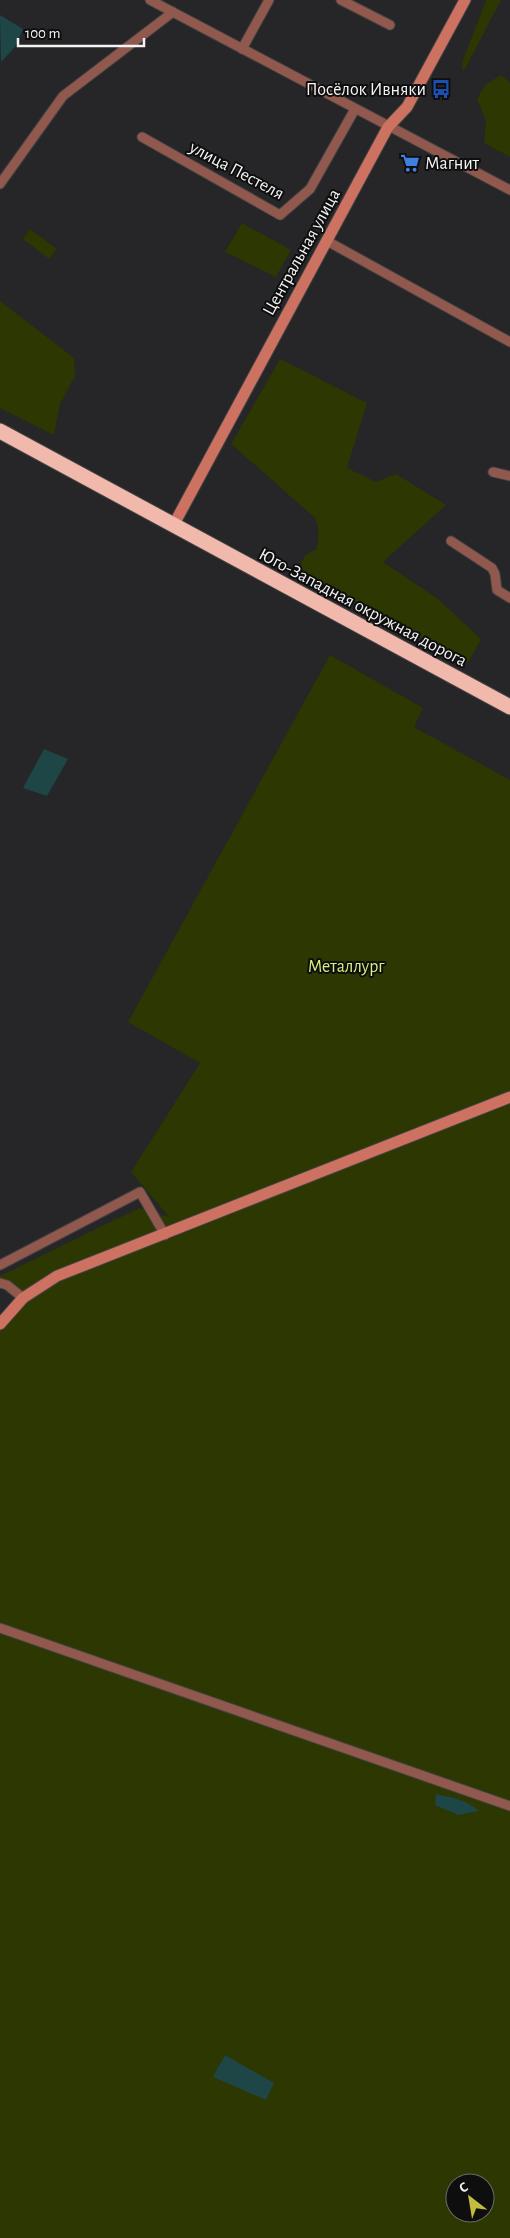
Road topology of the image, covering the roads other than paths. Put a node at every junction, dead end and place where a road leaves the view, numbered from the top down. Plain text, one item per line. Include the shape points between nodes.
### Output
1 (150, 0) edge
2 (269, 0) edge
3 (341, 0) edge
4 (465, 0) edge
5 (174, 12) junction
6 (390, 25) dead end
7 (242, 49) junction
8 (355, 109) junction
9 (388, 127) junction
10 (142, 137) dead end
11 (0, 184) edge
12 (510, 190) edge
13 (327, 241) junction
14 (510, 342) edge
15 (0, 431) edge
16 (493, 472) dead end
17 (510, 476) edge
18 (173, 526) junction
19 (451, 541) dead end
20 (510, 598) edge
21 (510, 707) edge
22 (510, 1097) edge
23 (165, 1235) junction
24 (0, 1265) edge
25 (0, 1283) edge
26 (23, 1298) junction
27 (0, 1324) edge
28 (0, 1628) edge
29 (510, 1806) edge

1 - 5 street
2 - 7 street
3 - 6 street
4 - 9 street, Центральная улица via 407,107
5 - 7 street
5 - 11 street via 63,96
7 - 8 street
8 - 9 street
8 - 10 street, улица Пестеля via 310,189 280,215
9 - 12 street
9 - 13 street, Центральная улица
13 - 14 street
13 - 18 street, Центральная улица
15 - 18 highway
16 - 17 street
18 - 21 highway, Юго-Западная окружная дорога
19 - 20 street via 492,568 497,590
22 - 23 street
23 - 24 street via 140,1192
23 - 26 street via 57,1276
25 - 26 street
26 - 27 street
28 - 29 street

